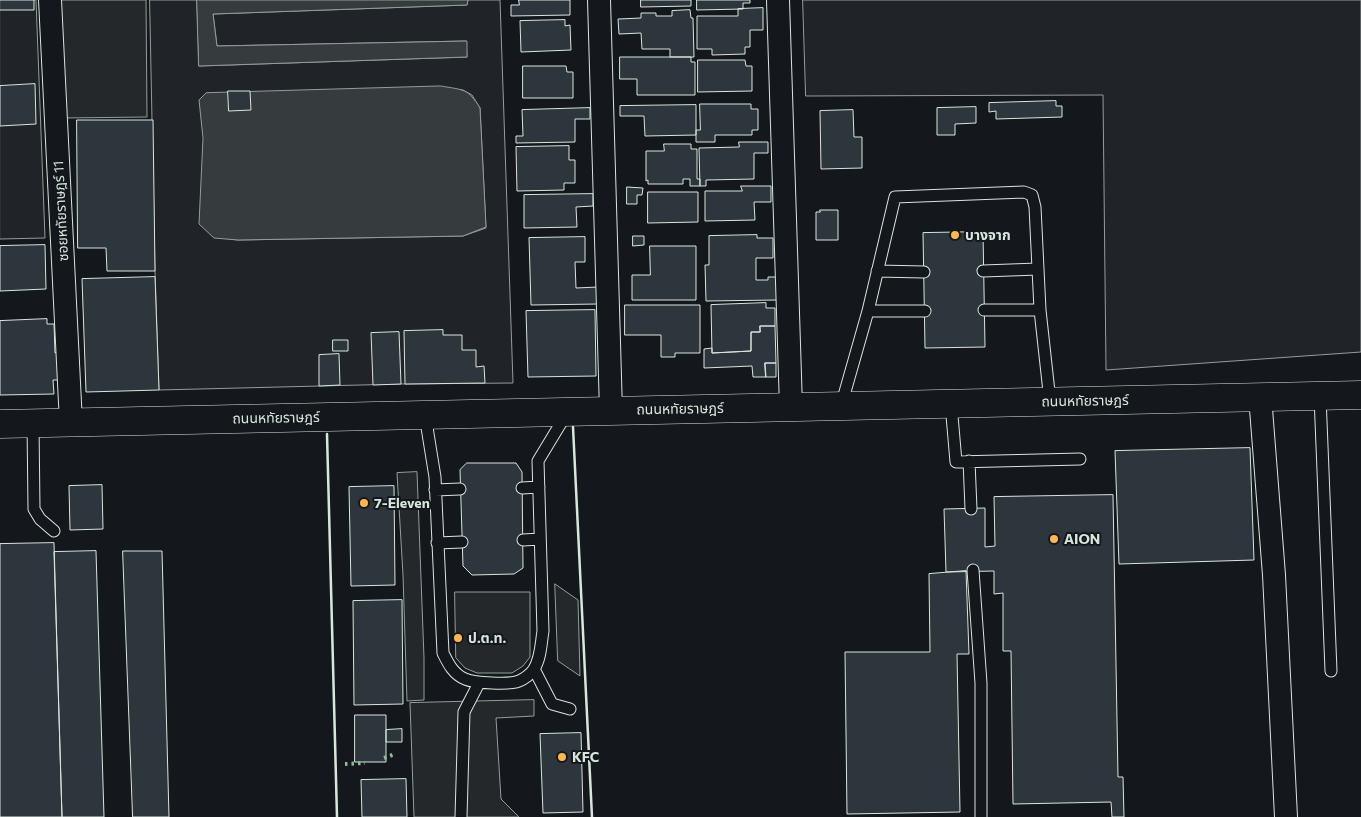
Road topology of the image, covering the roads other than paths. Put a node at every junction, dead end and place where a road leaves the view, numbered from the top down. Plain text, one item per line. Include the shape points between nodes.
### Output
1 (50, 0) edge
2 (599, 0) edge
3 (778, 0) edge
4 (1038, 269) junction
5 (877, 271) junction
6 (983, 271) dead end
7 (924, 272) dead end
8 (984, 310) dead end
9 (1040, 310) junction
10 (868, 311) junction
11 (925, 311) dead end
12 (1361, 395) edge
13 (1260, 396) junction
14 (1320, 396) junction
15 (1050, 401) junction
16 (951, 404) junction
17 (841, 406) junction
18 (791, 407) junction
19 (568, 411) junction
20 (610, 411) junction
21 (425, 415) junction
22 (33, 423) junction
23 (71, 423) junction
24 (0, 424) edge
25 (1080, 459) dead end
26 (969, 461) junction
27 (539, 487) junction
28 (522, 488) dead end
29 (460, 489) dead end
30 (435, 490) junction
31 (971, 509) dead end
32 (54, 531) dead end
33 (540, 539) junction
34 (523, 540) dead end
35 (462, 542) dead end
36 (437, 543) junction
37 (973, 570) dead end
38 (534, 669) junction
39 (1331, 671) dead end
40 (479, 683) junction
41 (570, 709) dead end
42 (461, 817) edge
43 (981, 817) edge
44 (1286, 817) edge

1 - 23 street, ซอยหทัยราษฎร์ 11
2 - 20 street
3 - 18 street
4 - 5 lane via 1035,207 1032,195 1024,192 895,197
4 - 6 lane
4 - 9 lane
5 - 7 lane
5 - 10 lane
8 - 9 lane
9 - 15 lane
10 - 11 lane
10 - 17 lane
12 - 14 main road, ถนนหทัยราษฎร์
13 - 14 main road, ถนนหทัยราษฎร์
13 - 15 main road, ถนนหทัยราษฎร์
13 - 44 street via 1274,575
14 - 39 lane
15 - 16 main road, ถนนหทัยราษฎร์
16 - 17 main road, ถนนหทัยราษฎร์
16 - 26 lane via 956,462
17 - 18 main road, ถนนหทัยราษฎร์
18 - 20 main road, ถนนหทัยราษฎร์
19 - 20 main road, ถนนหทัยราษฎร์
19 - 21 main road, ถนนหทัยราษฎร์
19 - 27 lane via 538,462
21 - 23 main road, ถนนหทัยราษฎร์
21 - 30 lane
22 - 23 main road, ถนนหทัยราษฎร์
22 - 24 main road, ถนนหทัยราษฎร์
22 - 32 lane via 34,509
25 - 26 lane
26 - 31 lane
27 - 28 lane
27 - 33 lane
29 - 30 lane
30 - 36 lane
33 - 34 lane
33 - 38 lane via 543,631
35 - 36 lane
36 - 40 lane via 443,653 451,668 464,679
37 - 43 lane via 981,683
38 - 40 lane via 517,682
38 - 41 lane via 552,704
40 - 42 lane via 464,712

